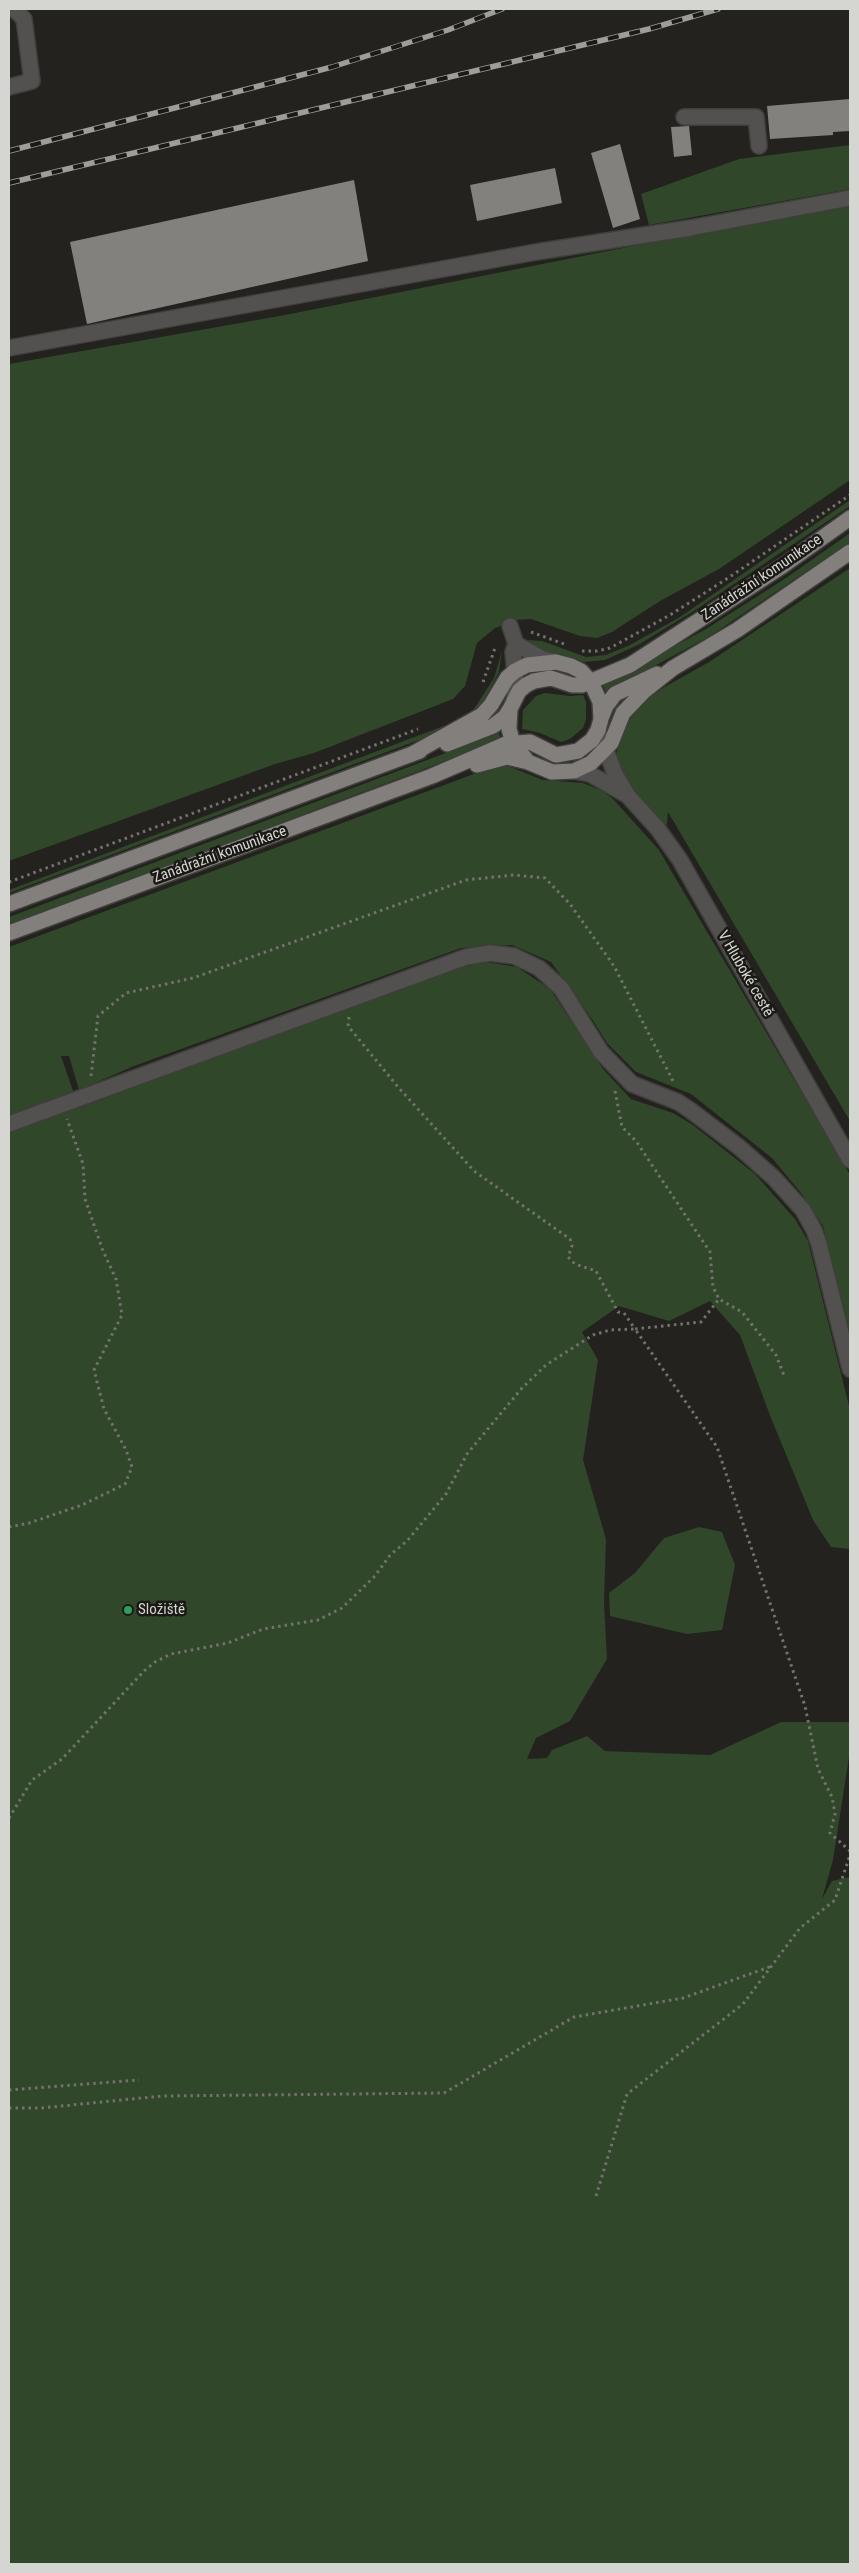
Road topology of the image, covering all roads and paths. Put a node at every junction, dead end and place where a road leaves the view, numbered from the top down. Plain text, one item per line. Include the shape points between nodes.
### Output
1 (14, 9) edge
2 (9, 87) edge
3 (684, 117) dead end
4 (759, 146) dead end
5 (850, 198) edge
6 (9, 348) edge
7 (850, 494) edge
8 (850, 518) edge
9 (850, 552) edge
10 (513, 636) junction
11 (570, 647) dead end
12 (578, 650) dead end
13 (556, 662) junction
14 (673, 668) junction
15 (515, 671) junction
16 (586, 676) junction
17 (482, 687) dead end
18 (512, 704) junction
19 (600, 724) junction
20 (423, 728) dead end
21 (513, 743) junction
22 (605, 752) junction
23 (412, 754) junction
24 (528, 762) junction
25 (574, 771) junction
26 (432, 776) junction
27 (628, 796) junction
28 (9, 882) edge
29 (9, 904) edge
30 (9, 934) edge
31 (351, 998) junction
32 (614, 1090) dead end
33 (63, 1104) junction
34 (9, 1124) edge
35 (850, 1160) edge
36 (719, 1299) junction
37 (635, 1329) junction
38 (850, 1369) edge
39 (785, 1378) dead end
40 (9, 1527) edge
41 (9, 1818) edge
42 (850, 1853) edge
43 (772, 1966) junction
44 (139, 2080) dead end
45 (9, 2090) edge
46 (9, 2108) edge
47 (596, 2196) dead end

1 - 2 street via 24,19 32,81
3 - 4 street via 756,117
5 - 6 street
7 - 12 path via 670,615 610,648
8 - 16 main road, Zanádražní komunikace via 630,665
9 - 14 main road, Zanádražní komunikace via 737,630
10 - 11 path via 535,632
10 - 13 street via 543,659
10 - 15 street
10 - 17 path via 496,647
13 - 15 main road via 540,662
13 - 16 main road
14 - 19 main road, Zanádražní komunikace via 615,694 606,706
14 - 22 main road, Zanádražní komunikace via 629,705
15 - 18 street
15 - 23 main road, Zanádražní komunikace via 482,715
16 - 18 main road, Zanádražní komunikace via 576,685 551,678 526,685
16 - 19 main road via 600,702
18 - 21 main road via 509,730
18 - 23 main road, Zanádražní komunikace via 500,722 485,730
19 - 21 main road, Zanádražní komunikace via 584,748 567,755 545,752 530,742
19 - 22 street, V Hluboké cestě
20 - 28 path
21 - 24 main road
21 - 26 main road, Zanádražní komunikace
22 - 25 main road via 591,764
22 - 27 street, V Hluboké cestě
23 - 29 main road, Zanádražní komunikace
24 - 25 main road, Zanádražní komunikace via 552,772
24 - 26 main road, Zanádražní komunikace via 507,757
25 - 27 street, V Hluboké cestě via 604,780
26 - 30 main road, Zanádražní komunikace
27 - 35 street, V Hluboké cestě via 680,860
31 - 33 street
31 - 37 path via 348,1026 398,1087 474,1171 570,1239 572,1246 568,1257 575,1264 596,1272 618,1312 624,1314
31 - 38 street via 474,955 514,956 539,968 561,988 601,1052 632,1084 690,1110 760,1166 802,1210 819,1244
32 - 36 path via 622,1127 636,1141 710,1252 713,1287
33 - 34 street
33 - 40 path via 83,1164 85,1199 116,1279 122,1315 94,1370 104,1409 132,1467 125,1484 75,1508
36 - 37 path via 701,1322
36 - 39 path via 742,1312 776,1355
37 - 41 path via 610,1330 593,1335 546,1365 522,1388 467,1454 435,1508 342,1608 318,1620 262,1630 228,1643 171,1654 155,1662 62,1759 32,1780
37 - 42 path via 717,1447 805,1706 818,1769 832,1797 835,1814 830,1834
42 - 43 path via 835,1900 800,1928
43 - 46 path via 683,1998 574,2017 444,2093 162,2096 41,2108
43 - 47 path via 743,2004 627,2094
44 - 45 path

